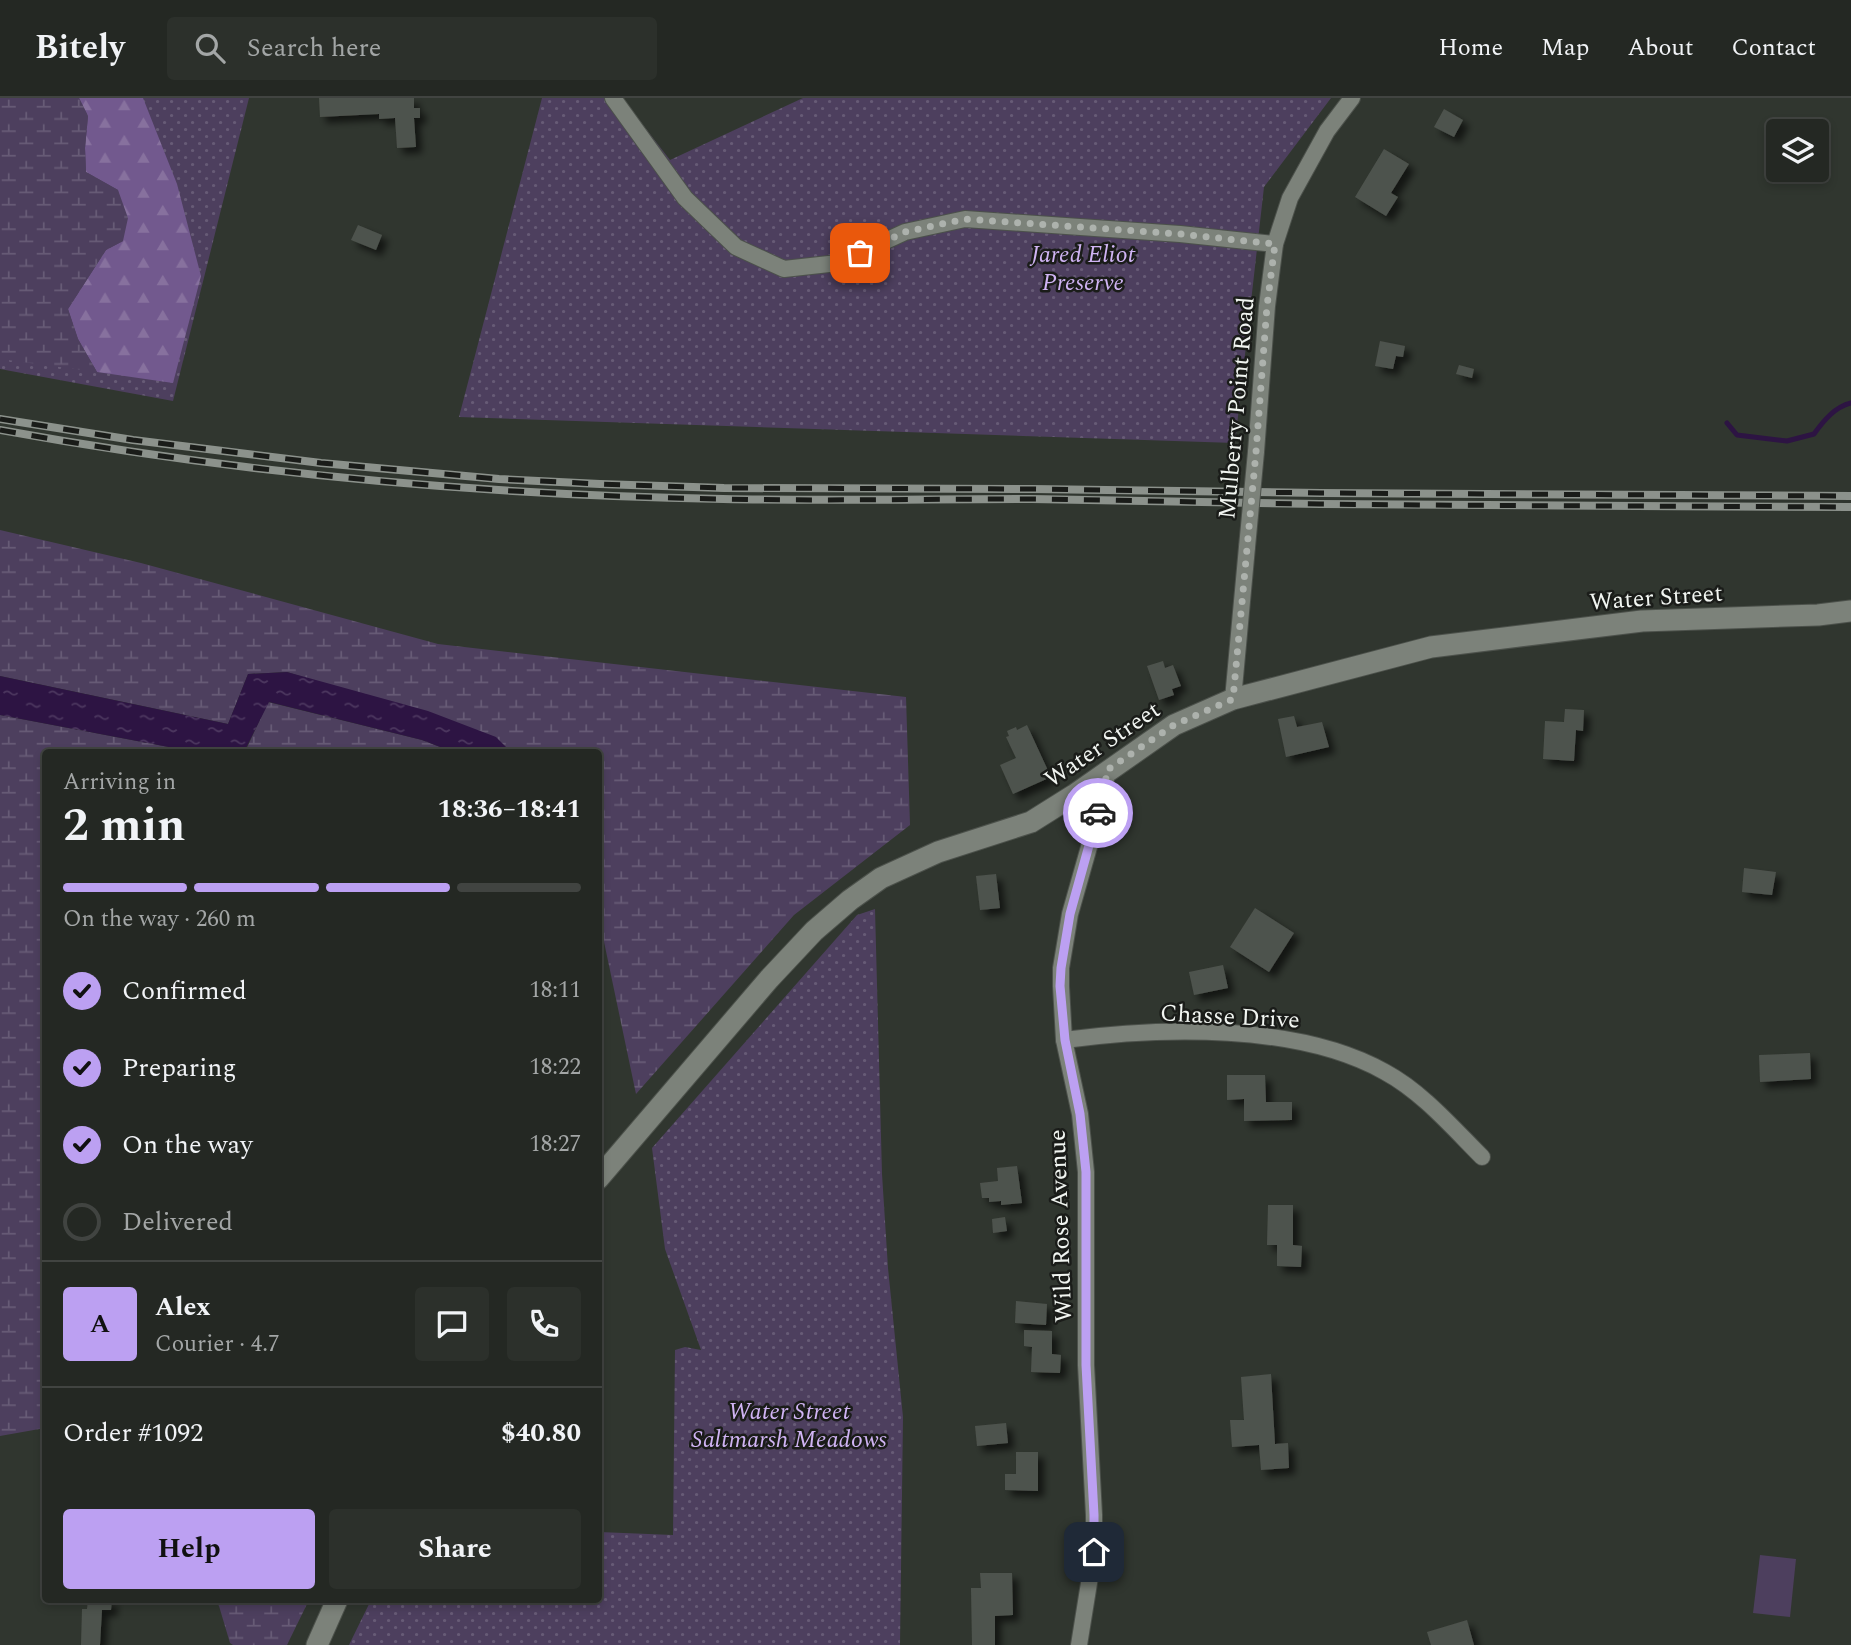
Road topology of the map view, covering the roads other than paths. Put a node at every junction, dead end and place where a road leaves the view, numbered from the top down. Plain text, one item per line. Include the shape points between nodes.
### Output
1 (612, 98) edge
2 (1352, 98) edge
3 (1275, 244) junction
4 (1851, 611) edge
5 (1233, 699) junction
6 (1107, 770) junction
7 (1065, 1040) junction
8 (1482, 1157) dead end
9 (602, 1174) edge
10 (336, 1603) edge
11 (317, 1645) edge
12 (1079, 1645) edge

1 - 3 street via 696,209 736,247 784,269 838,263 905,232 965,219
2 - 3 street, Mulberry Point Road via 1327,131 1290,198
3 - 5 street, Mulberry Point Road, bridge
4 - 5 main road, Water Street via 1642,621 1431,647
5 - 6 main road, Water Street via 1174,725
6 - 7 street, Wild Rose Avenue via 1065,941 1060,986
6 - 9 main road, Water Street via 1031,822 938,852 881,878 850,900 769,979
7 - 8 street, Chasse Drive via 1180,1032 1310,1043 1386,1072 1430,1106
7 - 12 street, Wild Rose Avenue via 1086,1172 1086,1365 1094,1515 1094,1552
10 - 11 main road

